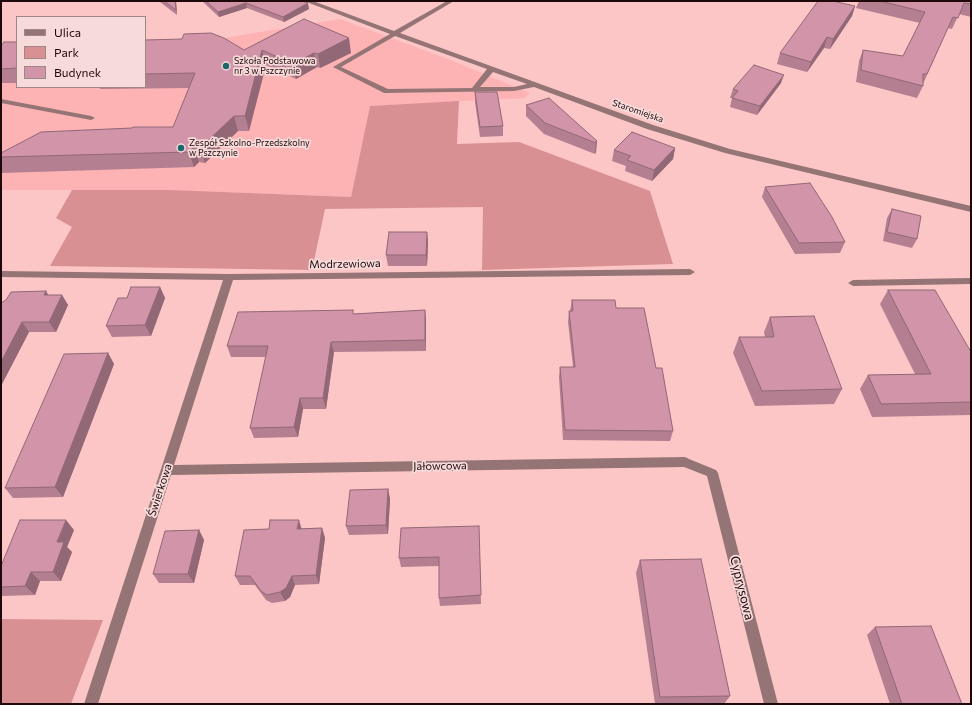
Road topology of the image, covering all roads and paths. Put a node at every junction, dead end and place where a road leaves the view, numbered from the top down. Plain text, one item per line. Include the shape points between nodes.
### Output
1 (307, 1) edge
2 (451, 1) edge
3 (396, 34) junction
4 (491, 69) junction
5 (534, 85) junction
6 (475, 89) junction
7 (1, 101) edge
8 (91, 118) dead end
9 (971, 209) edge
10 (690, 272) dead end
11 (1, 274) edge
12 (229, 277) junction
13 (971, 282) edge
14 (853, 283) dead end
15 (167, 470) junction
16 (712, 472) joint
17 (91, 704) edge
18 (771, 704) edge

1 - 3 street, Staromiejska
2 - 3 street
3 - 4 street, Staromiejska
3 - 6 street via 336,68 387,91
4 - 5 street, Staromiejska
4 - 6 street
5 - 6 street via 514,89
5 - 9 street, Staromiejska via 650,127 728,151
7 - 8 street
10 - 12 street, Modrzewiowa
11 - 12 street, Modrzewiowa
12 - 15 street, Świerkowa
13 - 14 street
15 - 16 street, Jałowcowa via 685,462
15 - 17 street, Świerkowa
16 - 18 street, Cyprysowa

